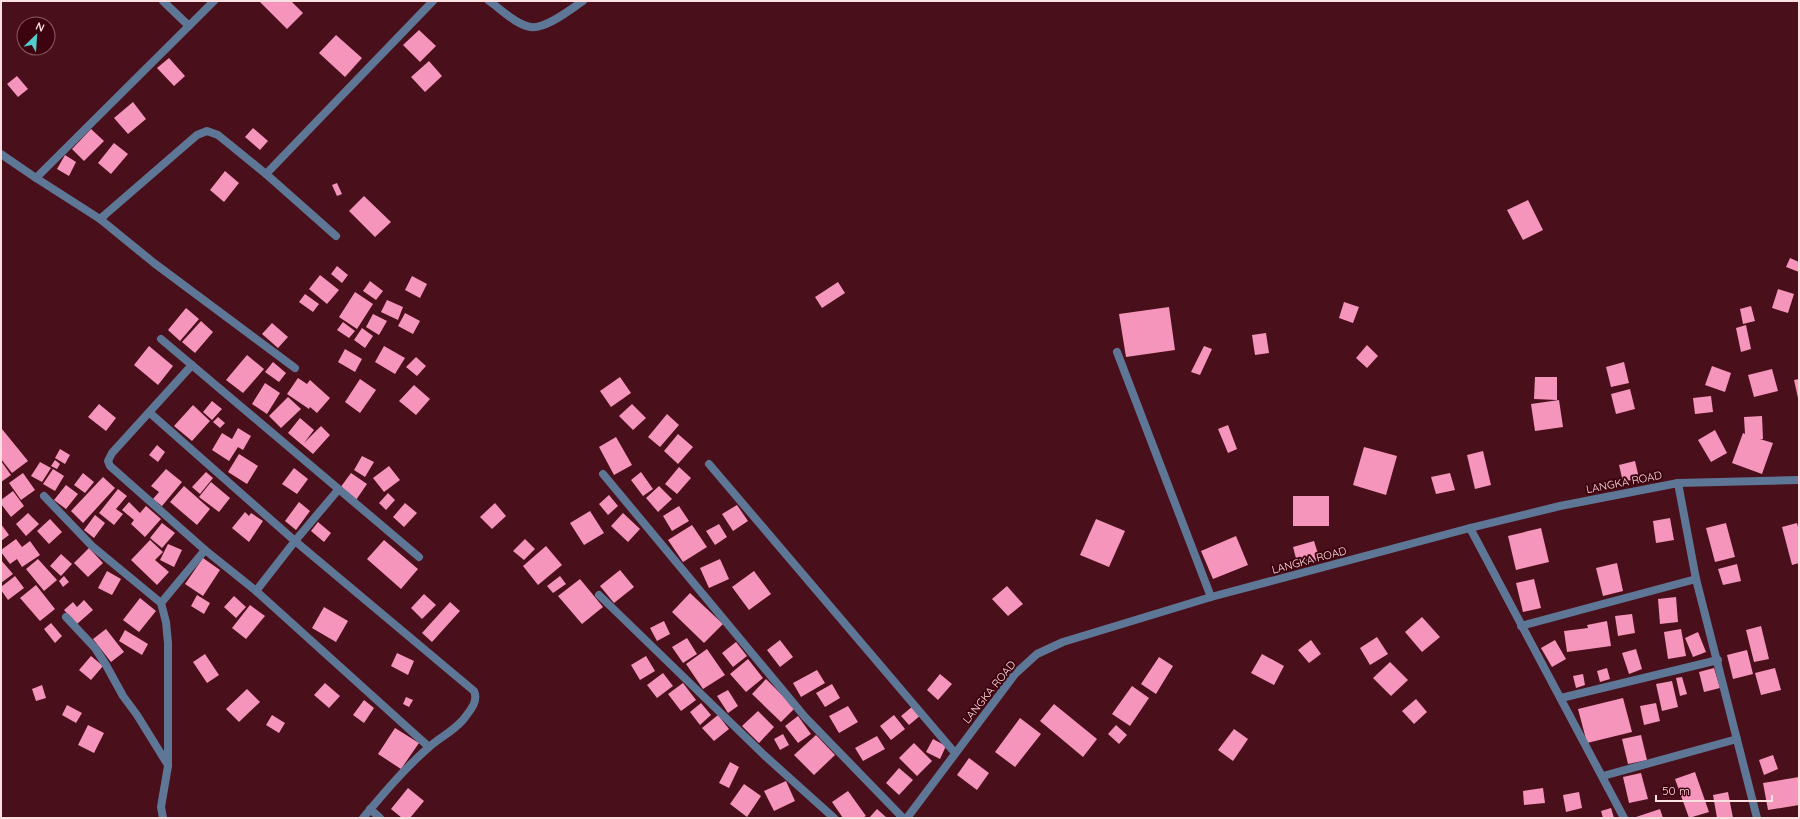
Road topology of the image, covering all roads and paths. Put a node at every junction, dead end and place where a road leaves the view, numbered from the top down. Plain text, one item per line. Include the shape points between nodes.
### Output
1 (163, 1) edge
2 (214, 1) edge
3 (433, 1) edge
4 (489, 1) edge
5 (583, 1) edge
6 (188, 26) junction
7 (1, 154) edge
8 (266, 174) junction
9 (36, 178) junction
10 (100, 219) junction
11 (336, 236) dead end
12 (161, 339) dead end
13 (1117, 352) dead end
14 (192, 365) junction
15 (295, 368) dead end
16 (150, 413) junction
17 (709, 464) dead end
18 (603, 474) dead end
19 (1799, 480) edge
20 (1678, 483) junction
21 (338, 490) junction
22 (44, 496) dead end
23 (1470, 528) junction
24 (295, 541) junction
25 (205, 550) junction
26 (419, 557) dead end
27 (1696, 579) junction
28 (256, 591) junction
29 (599, 595) dead end
30 (1211, 597) junction
31 (161, 603) junction
32 (66, 616) dead end
33 (1521, 626) junction
34 (1718, 660) junction
35 (1561, 698) junction
36 (1737, 739) junction
37 (429, 747) junction
38 (955, 753) junction
39 (168, 766) junction
40 (1602, 776) junction
41 (370, 809) junction
42 (163, 818) edge
43 (362, 818) edge
44 (380, 818) edge
45 (834, 818) edge
46 (903, 818) edge
47 (907, 818) edge
48 (1624, 818) edge
49 (1757, 818) edge

1 - 6 street
2 - 6 street
3 - 8 street
4 - 5 street via 519,23 531,27 542,26
6 - 9 street
7 - 9 street
8 - 10 street via 218,135 207,131 197,135
8 - 11 street
9 - 10 street
10 - 15 street via 154,263
12 - 14 street
13 - 30 street
14 - 16 street
14 - 21 street
16 - 24 street
16 - 25 street via 112,453 108,461 113,469
17 - 38 street
18 - 46 street via 805,717
19 - 20 street, LANGKA ROAD
20 - 23 street, LANGKA ROAD via 1560,506
20 - 27 street
21 - 24 street
21 - 26 street
22 - 31 street via 92,546
23 - 30 street, LANGKA ROAD
23 - 33 street
24 - 28 street
24 - 37 street via 474,691 476,701 461,722
25 - 28 street
25 - 31 street
27 - 33 street
27 - 34 street
28 - 37 street
29 - 45 street via 764,755
30 - 38 street, LANGKA ROAD via 1063,642 1038,654 1015,674
31 - 39 street via 168,643
32 - 39 street via 95,648
33 - 35 street
34 - 35 street
34 - 36 street
35 - 40 street
36 - 40 street
36 - 49 street
37 - 41 street
38 - 47 street, LANGKA ROAD
39 - 42 street via 161,807
40 - 48 street
41 - 43 street
41 - 44 street

